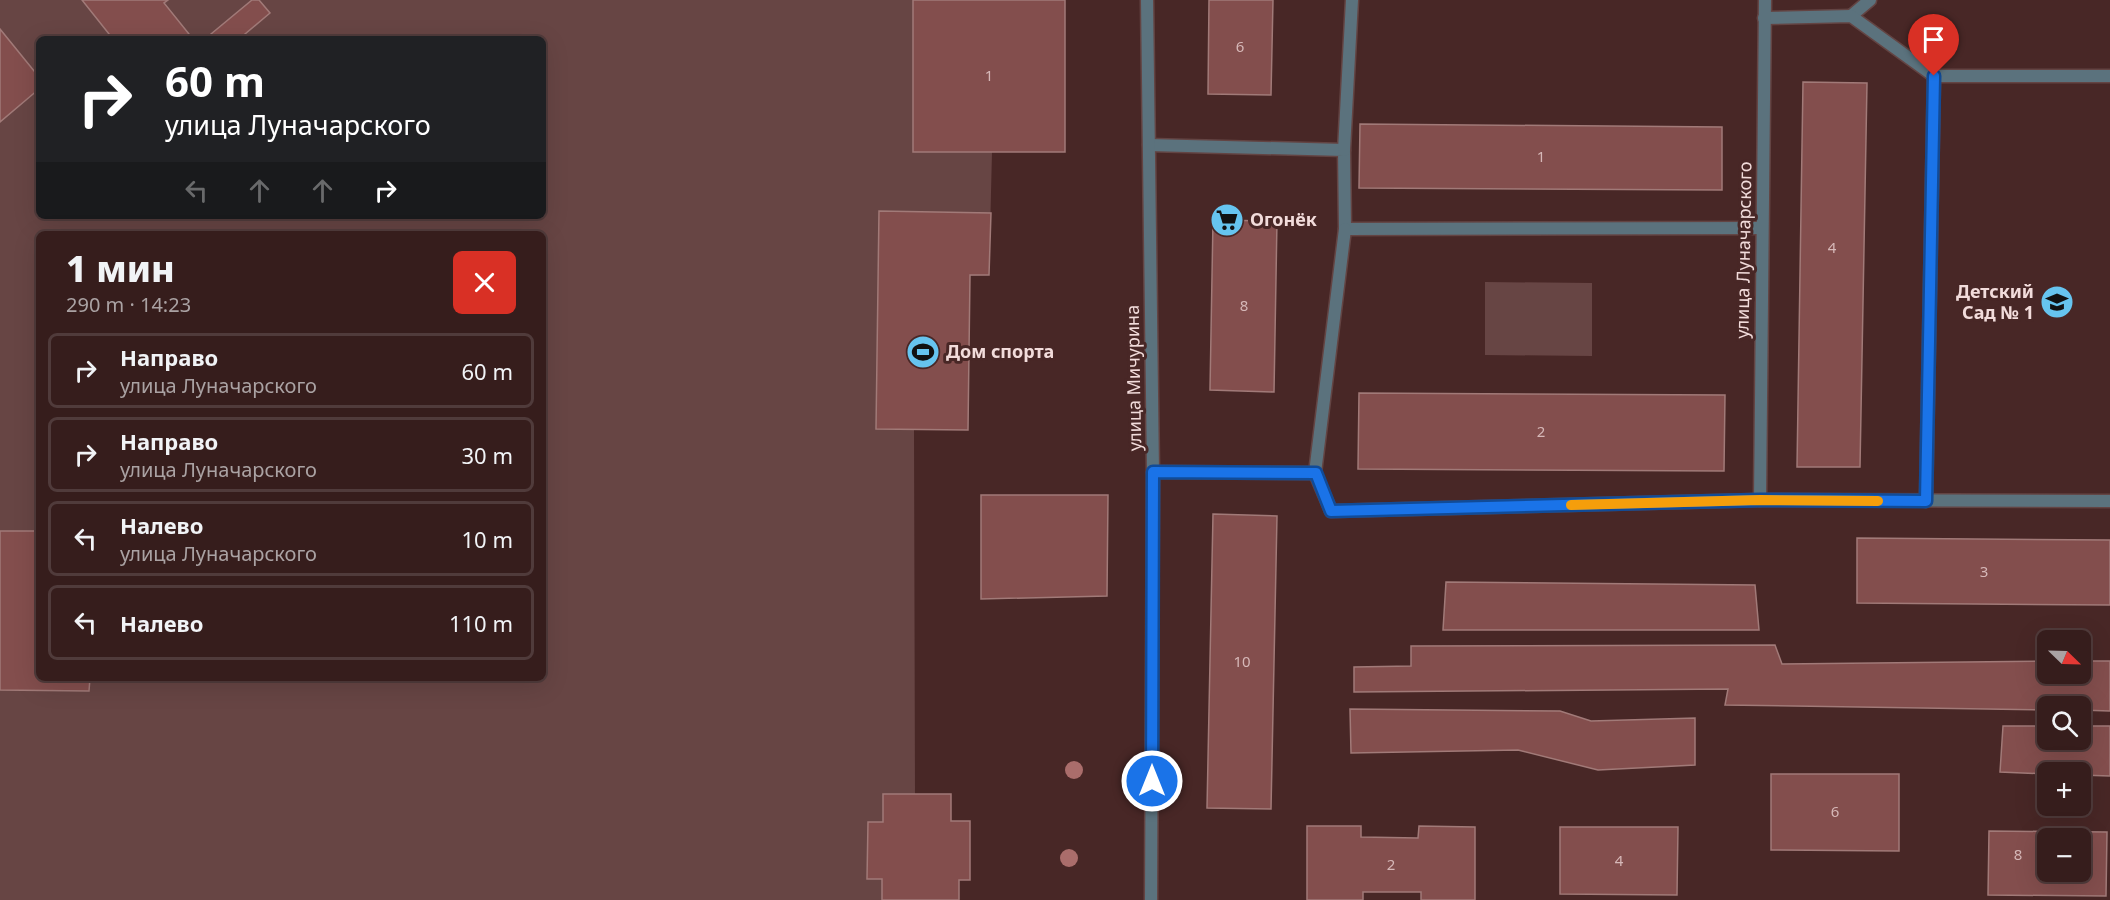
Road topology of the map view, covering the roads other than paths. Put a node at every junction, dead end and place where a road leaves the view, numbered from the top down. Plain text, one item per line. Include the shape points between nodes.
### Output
1 (1147, 0) edge
2 (1352, 0) edge
3 (1765, 0) edge
4 (1870, 0) edge
5 (1851, 16) junction
6 (1764, 18) junction
7 (1934, 76) junction
8 (2110, 76) edge
9 (1149, 146) junction
10 (1344, 150) junction
11 (1762, 228) junction
12 (1345, 229) junction
13 (1153, 472) junction
14 (1316, 473) junction
15 (1760, 500) junction
16 (1926, 501) junction
17 (2110, 501) edge
18 (1151, 900) edge

1 - 9 street, улица Мичурина
2 - 10 street
3 - 6 street, улица Луначарского
4 - 5 street
5 - 6 street
5 - 7 street
6 - 11 street, улица Луначарского
7 - 8 street
7 - 16 street
9 - 10 street
9 - 13 street, улица Мичурина
10 - 12 street
11 - 12 street
11 - 15 street, улица Луначарского
12 - 14 street
13 - 14 street
13 - 18 street, улица Мичурина
14 - 15 street via 1331,511
15 - 16 street
16 - 17 street

